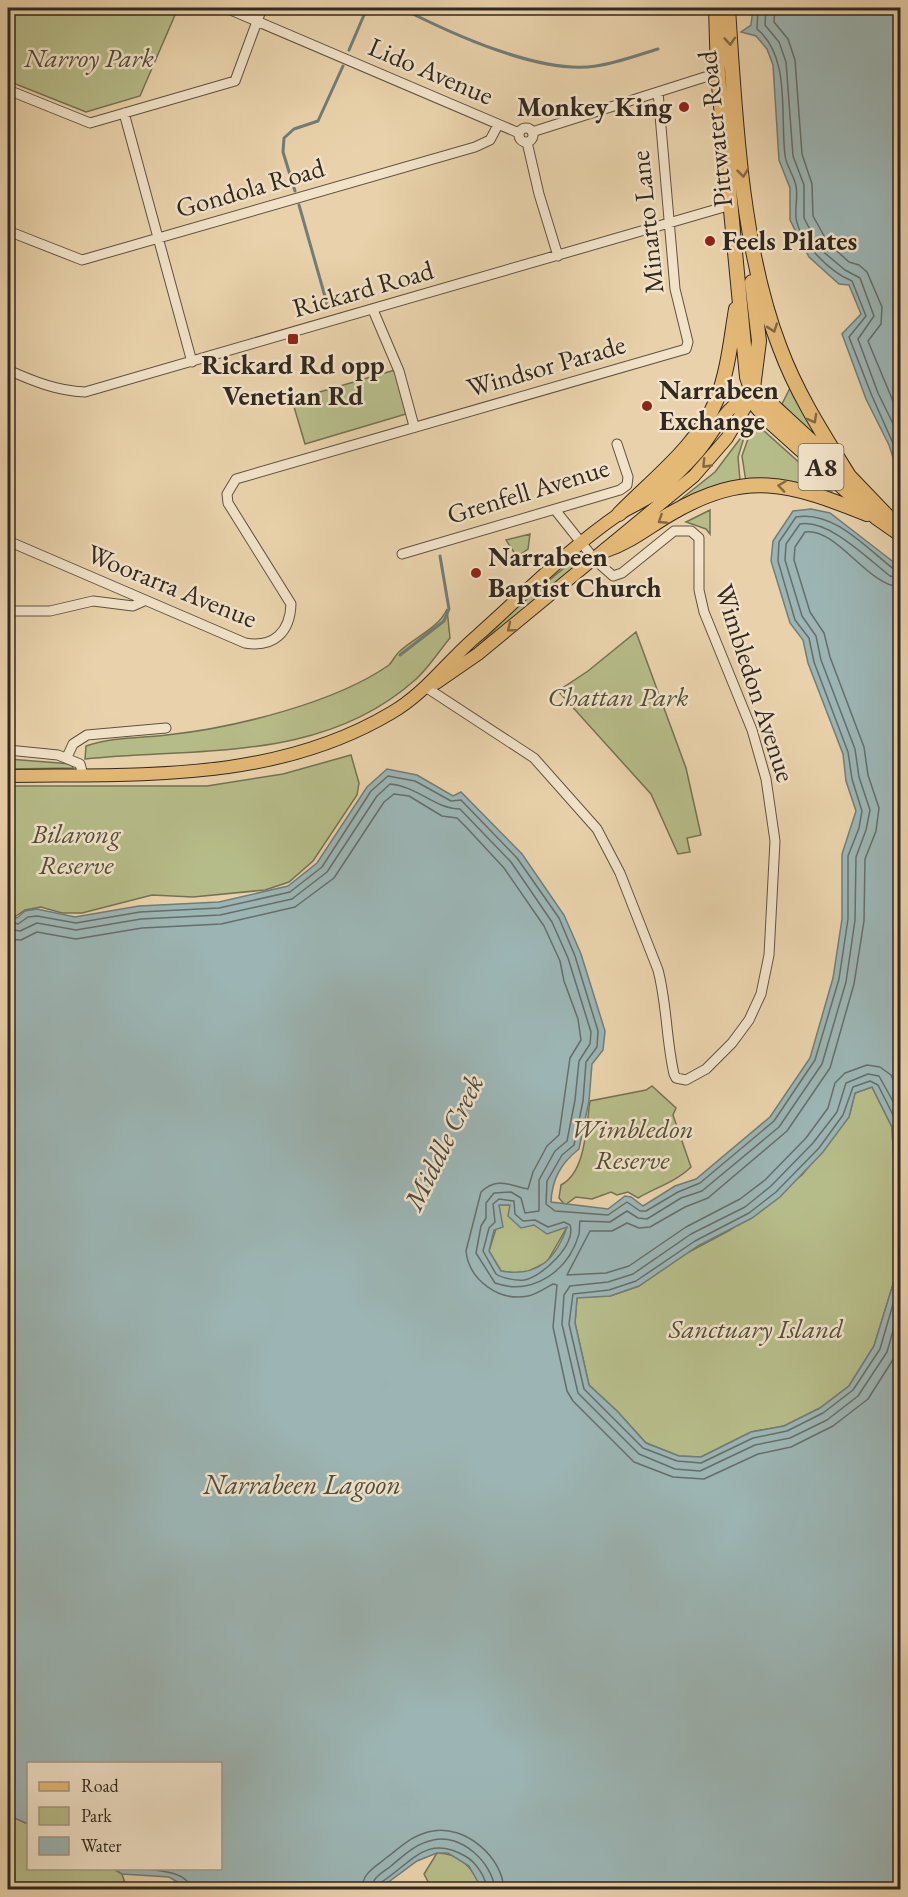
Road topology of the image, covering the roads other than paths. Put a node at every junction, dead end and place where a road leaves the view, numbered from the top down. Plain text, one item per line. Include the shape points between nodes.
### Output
1 (226, 8) edge
2 (262, 8) edge
3 (617, 8) edge
4 (637, 8) edge
5 (716, 8) edge
6 (728, 8) edge
7 (256, 21) junction
8 (733, 74) junction
9 (718, 75) junction
10 (8, 90) edge
11 (658, 92) junction
12 (124, 113) junction
13 (498, 125) junction
14 (532, 132) junction
15 (519, 133) junction
16 (527, 142) junction
17 (731, 205) junction
18 (668, 224) junction
19 (8, 231) edge
20 (158, 238) junction
21 (753, 251) junction
22 (558, 256) junction
23 (739, 292) junction
24 (373, 310) junction
25 (687, 346) joint
26 (192, 362) junction
27 (8, 370) edge
28 (752, 396) junction
29 (414, 426) junction
30 (617, 444) dead end
31 (849, 476) junction
32 (556, 511) junction
33 (619, 514) junction
34 (877, 518) junction
35 (900, 532) edge
36 (8, 542) edge
37 (582, 543) junction
38 (606, 550) junction
39 (402, 554) dead end
40 (595, 560) junction
41 (144, 601) junction
42 (8, 611) edge
43 (465, 646) junction
44 (478, 654) junction
45 (427, 688) junction
46 (166, 728) dead end
47 (8, 750) edge
48 (67, 757) junction
49 (83, 775) junction
50 (8, 776) edge

1 - 7 street, Lido Avenue
2 - 7 street
3 - 4 street
5 - 9 highway, Pittwater Road / A8
6 -> 8 highway, Pittwater Road / A8
7 - 12 street via 235,81
7 - 13 street, Lido Avenue
8 - 9 street
8 -> 21 highway, Pittwater Road / A8
9 - 11 street
9 - 17 highway, Pittwater Road / A8
10 - 12 street via 90,123
11 - 14 street
11 - 18 street, Minarto Lane
12 - 20 street
13 - 15 street, Lido Avenue
13 - 20 street, Gondola Road via 490,140 475,147
14 - 15 street via 526,128
14 - 16 street
15 - 16 street via 521,140
16 - 22 street
17 - 18 street, Rickard Road
17 - 23 highway, Pittwater Road / A8
18 - 22 street, Rickard Road
18 - 25 street, Minarto Lane via 675,289
19 - 20 street, Gondola Road via 82,260
20 - 26 street
21 - 28 highway via 751,277 759,341
21 -> 31 highway, Pittwater Road / A8 via 770,322 784,358 818,427
22 - 24 street, Rickard Road
23 - 28 highway, Pittwater Road / A8
23 - 33 highway via 726,366 707,418 685,449
24 - 26 street, Rickard Road
24 - 29 street via 399,371
25 - 29 street, Windsor Parade
26 - 27 street, Rickard Road via 85,392 45,386
28 - 31 highway, Pittwater Road / A8 via 769,402
28 - 33 main road via 734,404 676,474 652,495
28 - 34 highway, Pittwater Road / A8 via 768,420
28 -> 38 main road via 711,458
29 - 41 street, Woorarra Avenue via 247,475 230,486 227,494 231,512 291,604 290,618 280,637 258,646 245,643
30 - 32 street, Grenfell Avenue via 627,485 560,506
31 - 35 highway, Pittwater Road / A8
32 - 37 street, Wimbledon Avenue
32 - 39 street, Grenfell Avenue via 540,511
33 - 37 main road
34 - 35 highway, Pittwater Road / A8
34 -> 38 highway via 808,491 756,484 704,497
36 - 41 street, Woorarra Avenue
37 - 40 street, Wimbledon Avenue
37 - 43 main road
38 - 40 main road
40 -> 44 main road
40 - 45 street, Wimbledon Avenue via 608,574 618,575 674,531 696,534 700,542 698,581 704,612 752,730 766,779 775,841 767,977 749,1020 706,1069 686,1080 674,1074 667,1042 664,990 603,837 534,759
41 - 42 street via 133,606 93,601 50,611
43 - 44 main road
43 - 45 main road
44 - 45 main road
45 - 49 main road via 392,713 352,734 286,757 190,773
46 - 48 street via 87,735 73,744
47 - 48 street
48 - 49 street via 80,764
49 - 50 main road

